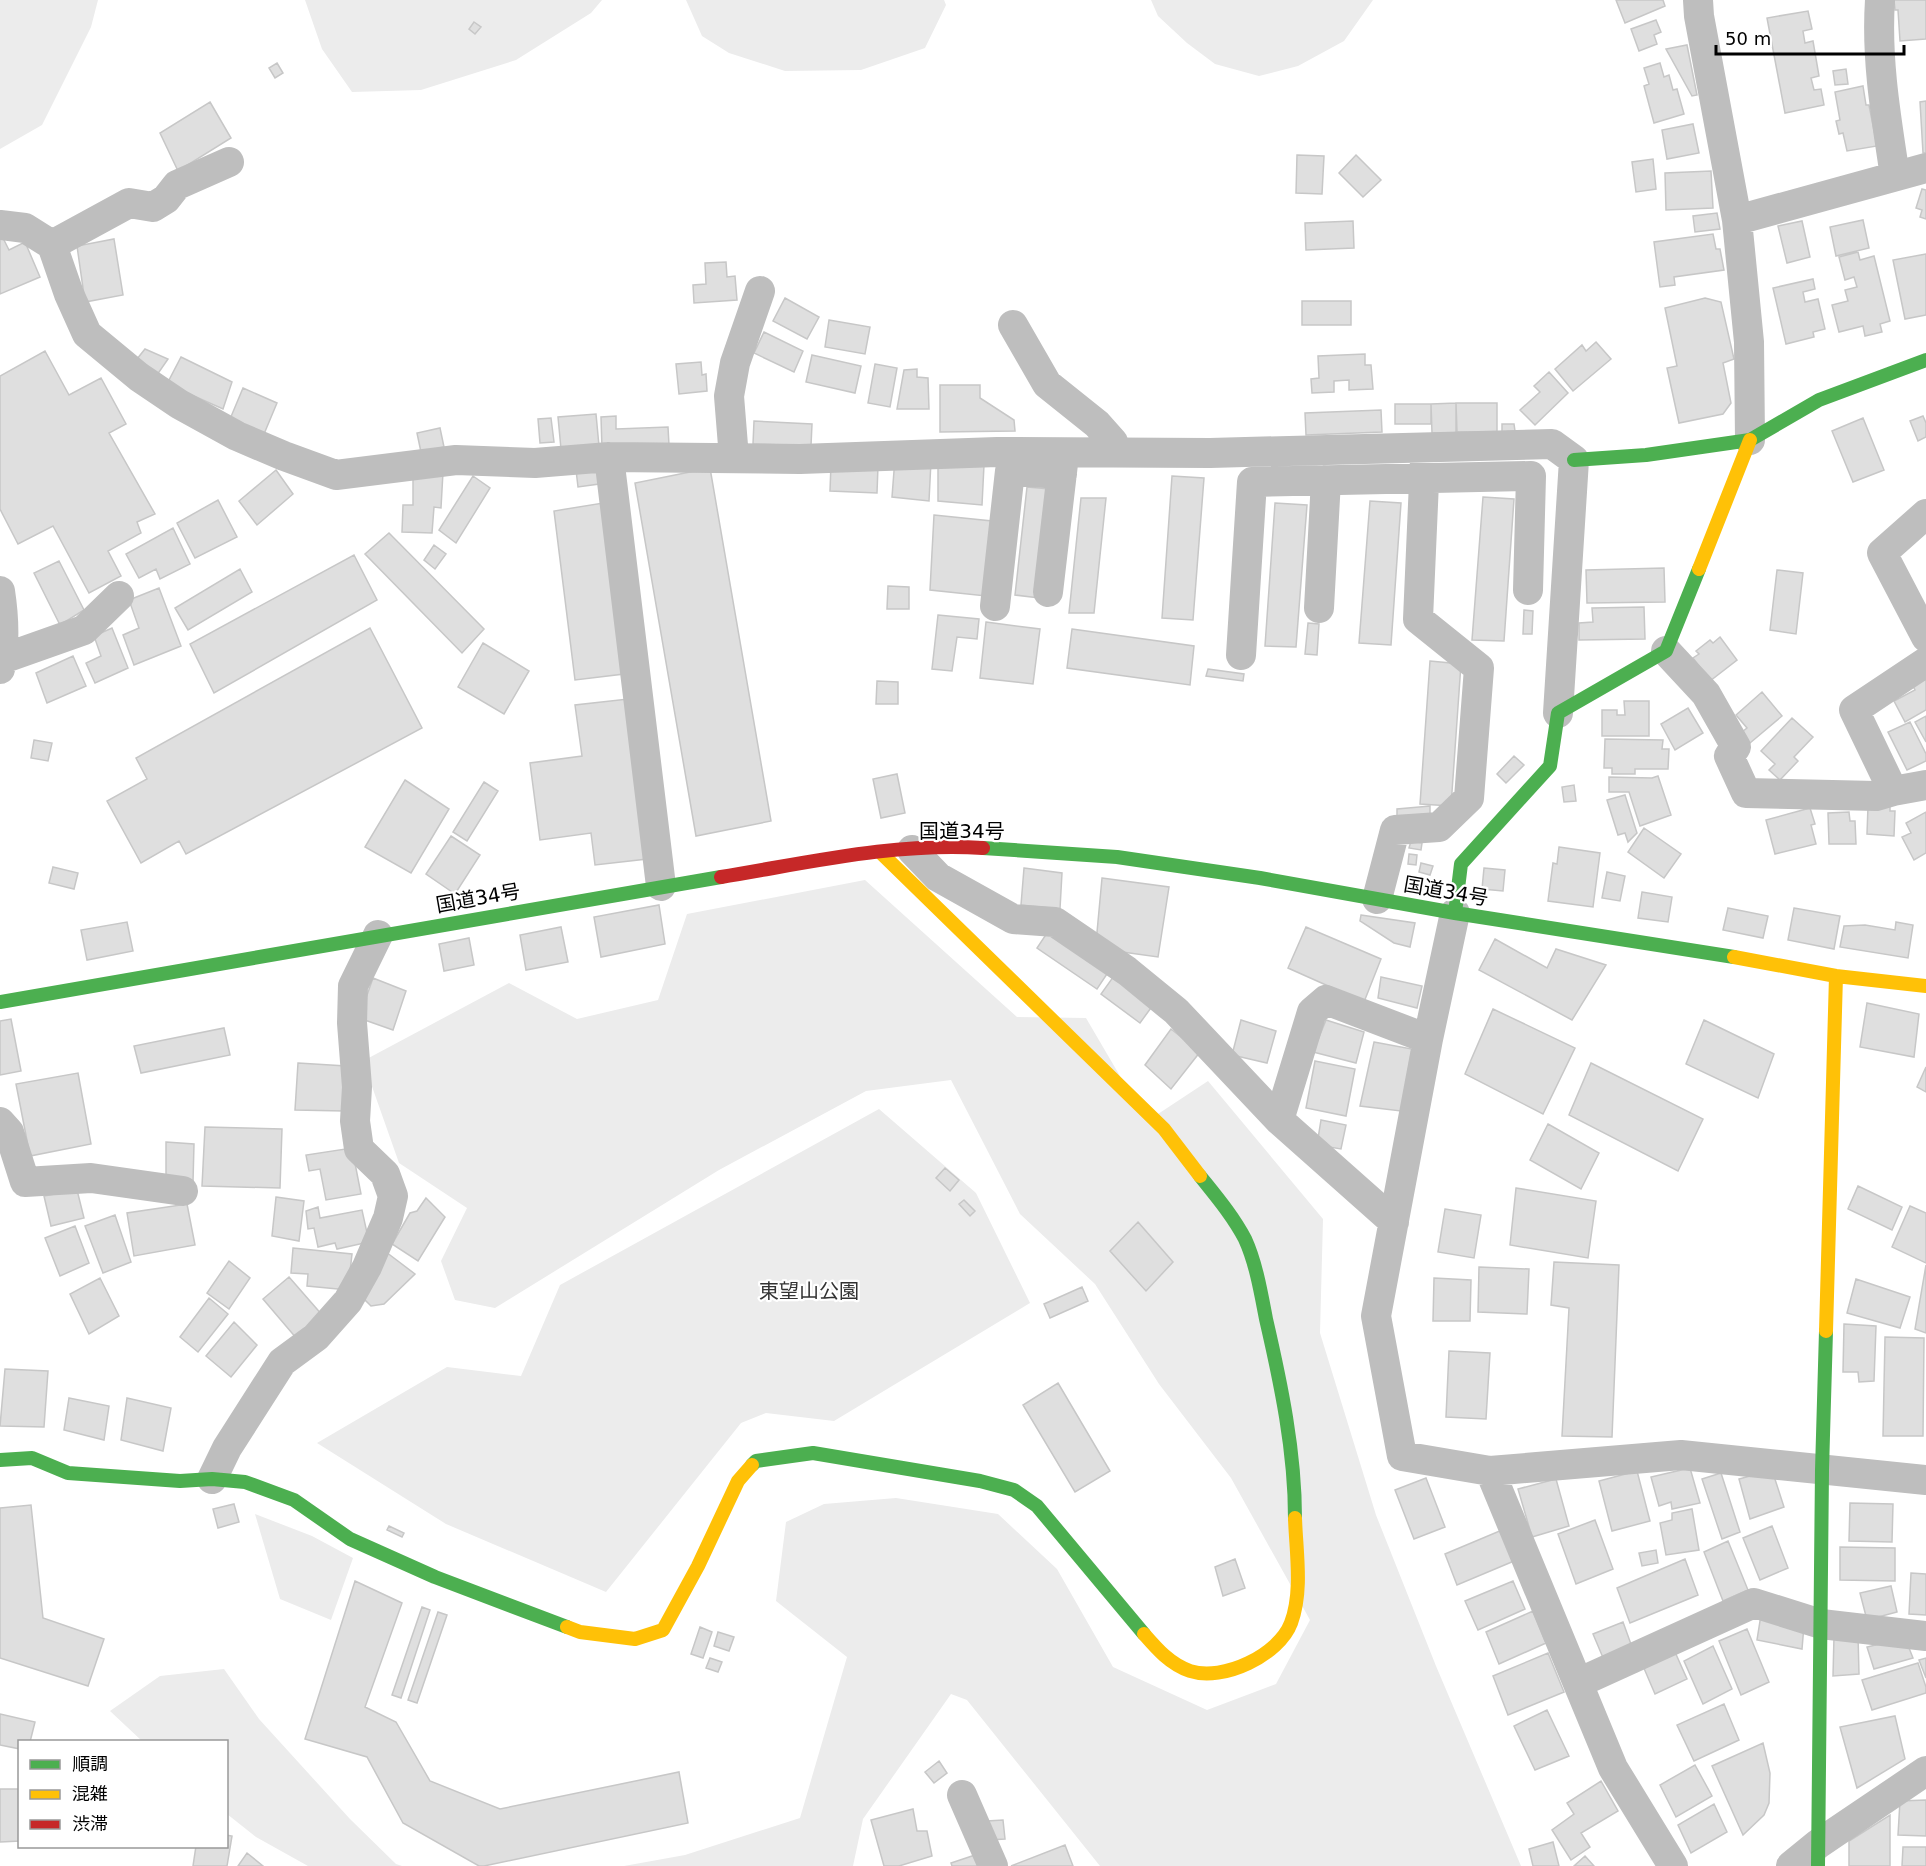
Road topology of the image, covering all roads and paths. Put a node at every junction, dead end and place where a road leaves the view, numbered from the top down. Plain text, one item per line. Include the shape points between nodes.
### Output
1 (1698, 0) edge
2 (1880, 0) edge
3 (229, 162) dead end
4 (1926, 168) edge
5 (1895, 176) junction
6 (1737, 220) junction
7 (0, 225) edge
8 (52, 245) junction
9 (760, 291) dead end
10 (1013, 325) dead end
11 (1926, 360) edge
12 (1750, 440) junction
13 (1425, 447) junction
14 (1116, 452) junction
15 (609, 457) junction
16 (734, 458) junction
17 (1574, 460) junction
18 (1063, 463) junction
19 (1424, 477) junction
20 (1326, 480) junction
21 (1926, 514) edge
22 (1528, 590) dead end
23 (0, 591) edge
24 (1048, 592) dead end
25 (119, 596) dead end
26 (995, 606) dead end
27 (1319, 608) dead end
28 (1926, 637) edge
29 (1666, 651) junction
30 (1241, 656) dead end
31 (1926, 662) edge
32 (1, 664) edge
33 (1558, 713) junction
34 (1926, 785) edge
35 (1893, 791) junction
36 (912, 850) junction
37 (880, 852) junction
38 (661, 886) junction
39 (1377, 899) junction
40 (1455, 913) junction
41 (378, 935) junction
42 (1836, 976) junction
43 (1921, 982) edge
44 (0, 1002) edge
45 (1428, 1039) junction
46 (1279, 1120) junction
47 (0, 1122) edge
48 (183, 1191) dead end
49 (1394, 1222) junction
50 (0, 1460) edge
51 (1822, 1470) junction
52 (1490, 1471) junction
53 (212, 1479) junction
54 (1926, 1480) edge
55 (1821, 1624) junction
56 (1926, 1636) edge
57 (1578, 1683) junction
58 (1926, 1771) edge
59 (962, 1795) dead end
60 (1818, 1855) edge
61 (993, 1866) edge
62 (1673, 1866) edge
63 (1791, 1866) edge

1 - 6 street
2 - 5 street via 1882,90
3 - 8 street via 177,185 153,207 129,203
4 - 5 street
5 - 6 street
6 - 12 street via 1749,342
7 - 8 street via 26,228
8 - 15 street via 87,334 179,404 284,456 336,475 456,460 535,463
9 - 16 street via 735,363 729,396
10 - 14 street via 1047,384 1097,424 1113,442
11 - 12 main road via 1819,400
12 - 17 main road via 1646,455
12 - 29 main road
13 - 14 street
13 - 17 street via 1552,444
13 - 19 street
14 - 18 street
15 - 16 street
15 - 38 street
16 - 18 street via 986,452
17 - 33 street
18 - 24 street
18 - 26 street via 1010,471
19 - 20 street
19 - 22 street via 1531,476
19 - 39 street via 1418,619 1479,669 1469,798 1439,827 1395,830
20 - 27 street
20 - 30 street via 1252,482
21 - 28 street via 1882,553
23 - 32 street
25 - 32 street via 84,630
29 - 33 main road
29 - 35 street via 1706,694 1736,747 1729,756 1746,794 1876,796
31 - 35 street via 1854,710
33 - 40 main road via 1550,766 1461,864
34 - 35 street
36 - 37 main road, 国道34号
36 - 39 main road, 国道34号 via 953,846 1117,857
36 - 46 street via 938,877 1013,919 1055,922 1126,971 1176,1011
37 - 38 main road, 国道34号
37 - 53 main road via 1164,1130 1245,1240 1279,1376 1295,1485 1299,1587 1287,1632 1266,1654 1251,1663 1203,1673 1164,1658 1037,1506 1014,1490 813,1453 756,1461 738,1481 663,1630 635,1639 580,1632 435,1577 350,1539 294,1500 245,1482
38 - 41 main road, 国道34号
39 - 40 main road, 国道34号
40 - 42 main road, 国道34号
40 - 45 street
41 - 44 main road, 国道34号
41 - 53 street via 353,986 355,1121 359,1149 385,1174 393,1196 388,1218 348,1301 316,1337 282,1362 227,1448
42 - 43 main road, 国道34号
42 - 51 main road
45 - 46 street via 1326,1000 1312,1012
45 - 49 street
46 - 49 street
47 - 48 street via 9,1132 25,1182 91,1178
49 - 52 street via 1376,1316 1402,1456
50 - 53 main road via 32,1458 68,1473 180,1481
51 - 52 street via 1680,1455
51 - 54 street
51 - 55 main road
52 - 57 street
55 - 56 street
55 - 57 street via 1754,1603
55 - 60 main road
57 - 62 street via 1613,1768
58 - 60 street
59 - 61 street
60 - 63 street

